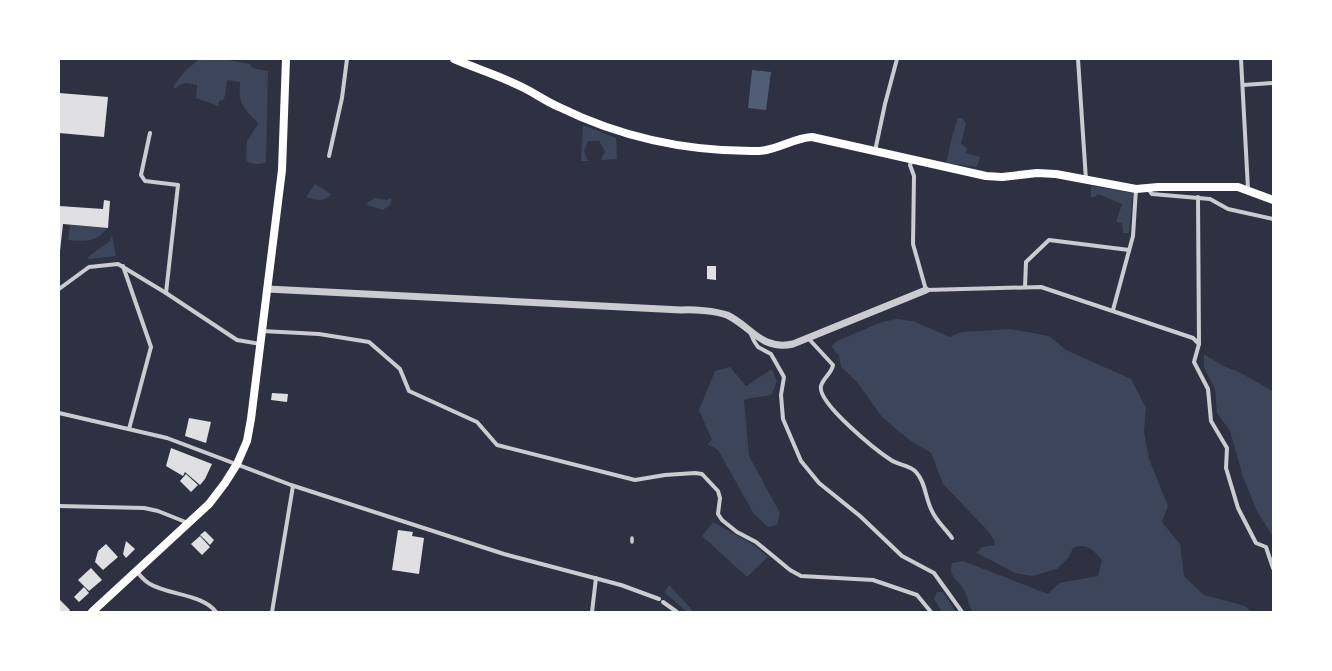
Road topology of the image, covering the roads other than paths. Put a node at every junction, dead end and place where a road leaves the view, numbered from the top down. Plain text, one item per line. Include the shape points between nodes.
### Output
1 (286, 59) edge
2 (347, 59) edge
3 (454, 59) edge
4 (897, 59) edge
5 (1078, 59) edge
6 (1241, 59) edge
7 (1273, 82) edge
8 (1243, 85) junction
9 (150, 132) dead end
10 (875, 151) junction
11 (329, 156) dead end
12 (912, 160) junction
13 (1086, 180) junction
14 (1136, 189) junction
15 (1148, 189) junction
16 (1248, 189) junction
17 (1198, 197) junction
18 (1273, 200) edge
19 (1273, 219) edge
20 (1129, 250) junction
21 (123, 266) junction
22 (1025, 287) junction
23 (59, 289) edge
24 (267, 289) junction
25 (926, 290) junction
26 (166, 294) junction
27 (1113, 310) junction
28 (262, 331) junction
29 (750, 331) junction
30 (808, 338) junction
31 (261, 344) junction
32 (1199, 344) junction
33 (59, 413) edge
34 (129, 429) junction
35 (237, 464) junction
36 (293, 486) junction
37 (59, 506) edge
38 (188, 523) junction
39 (952, 538) dead end
40 (1273, 568) edge
41 (136, 570) junction
42 (596, 578) junction
43 (659, 599) dead end
44 (663, 602) dead end
45 (92, 612) edge
46 (216, 612) edge
47 (272, 612) edge
48 (592, 612) edge
49 (677, 612) edge
50 (931, 612) edge
51 (962, 612) edge

1 - 24 main road via 282,170
2 - 11 street via 342,98
3 - 10 main road via 524,88 574,114 621,132 670,145 702,149 765,150 803,138 812,138
4 - 10 street
5 - 13 street
6 - 8 street
7 - 8 street
8 - 16 street
9 - 26 street via 141,175 145,181 178,185
10 - 12 main road
12 - 13 main road via 994,177 1051,173
12 - 25 street via 910,165 914,176 913,244
13 - 14 main road
14 - 15 main road
14 - 20 street via 1133,236
15 - 16 main road via 1217,186
15 - 17 street via 1152,194
16 - 18 main road
17 - 19 street via 1210,198 1228,209
17 - 32 street
20 - 22 street via 1050,240 1026,262
20 - 27 street
21 - 23 street via 118,264 89,267
21 - 26 street
21 - 34 street via 151,347
22 - 25 street
22 - 27 street via 1041,287
24 - 28 main road
24 - 29 street via 690,309 726,315
25 - 30 street
26 - 31 street via 236,340
27 - 32 street via 1193,338
28 - 31 main road
28 - 50 street via 319,334 369,342 400,368 409,391 477,422 497,445 635,480 665,475 702,474 718,491 718,514 722,520 796,573 801,576 873,580 917,595
29 - 30 street via 760,339 780,346
29 - 51 street via 754,342 771,354 784,377 781,395 783,419 801,461 819,483 860,516 902,556 934,573
30 - 39 street via 833,365 821,386 822,395 869,444 893,461 914,470 922,480 932,512
31 - 35 main road via 247,441
32 - 40 street via 1194,362 1208,389 1210,421 1227,448 1226,468 1238,508 1256,543 1266,547
33 - 34 street
34 - 35 street via 172,440
35 - 36 street
35 - 38 main road via 209,504
36 - 42 street via 532,563
36 - 47 street
37 - 38 street via 144,508
38 - 41 main road
41 - 45 main road
41 - 46 street via 150,584 212,606
42 - 43 street
42 - 48 street
44 - 49 street

